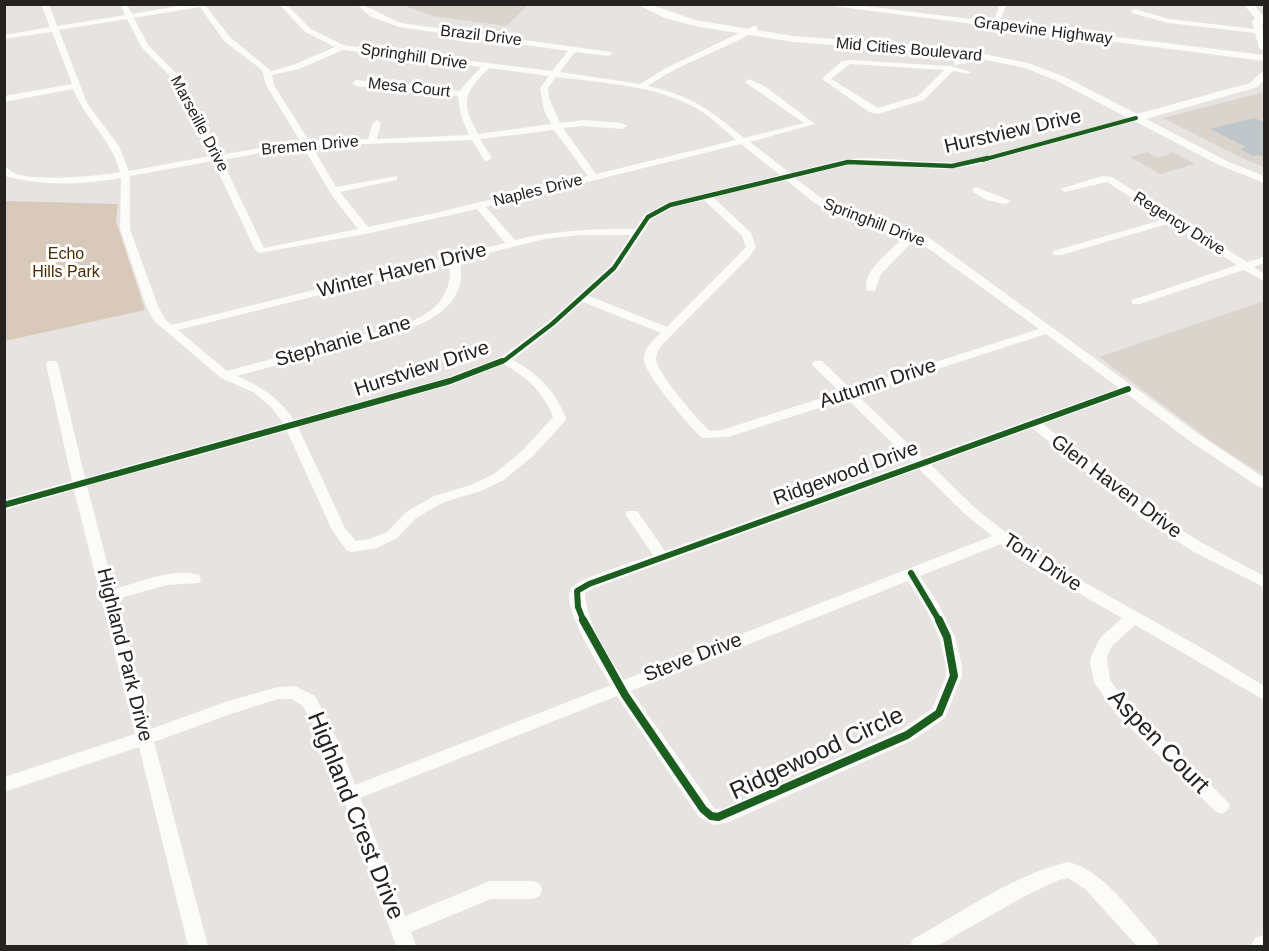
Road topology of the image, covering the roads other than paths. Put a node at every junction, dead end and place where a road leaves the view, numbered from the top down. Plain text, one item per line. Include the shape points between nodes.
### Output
1 (45, 4) edge
2 (123, 4) edge
3 (282, 4) edge
4 (359, 4) edge
5 (640, 4) edge
6 (652, 4) edge
7 (821, 4) edge
8 (1004, 4) edge
9 (1247, 4) edge
10 (203, 5) edge
11 (1135, 11) dead end
12 (129, 17) junction
13 (1262, 22) edge
14 (994, 25) junction
15 (54, 29) junction
16 (751, 30) junction
17 (4, 37) edge
18 (342, 47) junction
19 (574, 48) junction
20 (1264, 48) edge
21 (967, 50) junction
22 (608, 54) dead end
23 (1264, 58) edge
24 (954, 65) junction
25 (486, 67) junction
26 (967, 72) dead end
27 (267, 74) junction
28 (553, 75) junction
29 (1264, 75) edge
30 (749, 82) dead end
31 (356, 83) dead end
32 (75, 86) junction
33 (642, 86) junction
34 (462, 94) junction
35 (4, 99) edge
36 (1141, 117) junction
37 (377, 123) dead end
38 (557, 126) junction
39 (622, 126) dead end
40 (474, 137) junction
41 (372, 141) junction
42 (742, 141) junction
43 (306, 143) junction
44 (217, 158) junction
45 (487, 158) dead end
46 (4, 168) edge
47 (1256, 172) edge
48 (125, 175) junction
49 (594, 177) junction
50 (786, 177) junction
51 (394, 178) dead end
52 (1264, 180) edge
53 (1065, 189) dead end
54 (334, 190) junction
55 (976, 190) dead end
56 (705, 195) junction
57 (1006, 201) dead end
58 (479, 205) junction
59 (1172, 220) junction
60 (366, 231) junction
61 (638, 232) junction
62 (914, 234) junction
63 (512, 244) junction
64 (263, 251) joint
65 (1057, 253) dead end
66 (453, 258) junction
67 (1264, 260) edge
68 (1246, 266) junction
69 (1264, 278) edge
70 (871, 289) dead end
71 (581, 297) junction
72 (1136, 302) dead end
73 (169, 329) junction
74 (1048, 330) junction
75 (667, 331) junction
76 (505, 360) junction
77 (52, 364) dead end
78 (818, 364) dead end
79 (225, 375) junction
80 (1128, 389) junction
81 (849, 394) junction
82 (1033, 423) junction
83 (291, 426) junction
84 (922, 464) junction
85 (1264, 484) edge
86 (80, 485) junction
87 (4, 505) edge
88 (632, 514) dead end
89 (1002, 538) junction
90 (662, 558) junction
91 (911, 573) junction
92 (194, 579) dead end
93 (1264, 582) edge
94 (576, 591) joint
95 (109, 596) junction
96 (1133, 617) junction
97 (620, 686) junction
98 (1264, 694) edge
99 (145, 738) junction
100 (4, 784) edge
101 (351, 794) junction
102 (1221, 806) dead end
103 (533, 890) dead end
104 (399, 928) junction
105 (198, 946) edge
106 (406, 946) edge
107 (920, 946) edge
108 (1149, 946) edge

1 - 15 street
2 - 12 street, Marseille Drive
3 - 18 street, Springhill Drive via 312,35
4 - 19 street, Brazil Drive via 399,25
5 - 16 main road, Mid Cities Boulevard via 676,18
6 - 16 main road, Mid Cities Boulevard
7 - 14 main road, Grapevine Highway
8 - 14 street
9 - 13 main road
10 - 12 street
10 - 27 street via 221,33 262,64
11 - 13 street via 1168,21
12 - 15 street
12 - 44 street, Marseille Drive via 145,46 178,79
13 - 20 main road
14 - 23 main road, Grapevine Highway
15 - 17 street
15 - 32 street
16 - 21 main road, Mid Cities Boulevard via 834,44
16 - 33 street via 668,68
18 - 25 street, Springhill Drive
18 - 27 street via 296,67
19 - 22 street, Brazil Drive
19 - 28 street
21 - 24 street via 964,61
21 - 36 main road, Mid Cities Boulevard via 1074,83
24 - 24 street via 921,98 878,111 826,79 850,62
24 - 26 street
25 - 28 street, Springhill Drive
25 - 34 street
27 - 43 street
28 - 33 street, Springhill Drive
28 - 38 street via 543,92
29 - 36 main road, Hurstview Drive via 1254,85
30 - 42 street, Naples Drive via 811,123
31 - 34 street, Mesa Court
32 - 35 street
32 - 48 street via 87,111 114,146
33 - 42 street, Springhill Drive via 694,103
34 - 40 street
36 - 47 main road, Mid Cities Boulevard
36 - 50 street, Hurstview Drive via 955,166 862,161
37 - 41 street
38 - 39 street, Bremen Drive
38 - 40 street, Bremen Drive
38 - 49 street via 573,154
40 - 41 street, Bremen Drive
40 - 45 street
41 - 43 street, Bremen Drive
42 - 49 street, Naples Drive
42 - 50 street, Springhill Drive
43 - 44 street, Bremen Drive
43 - 54 street
44 - 48 street, Bremen Drive
44 - 64 street, Marseille Drive
46 - 48 street, Bremen Drive via 6,173 28,179 92,180
47 - 52 main road, Mid Cities Boulevard
48 - 73 street via 125,229 152,306
49 - 58 street, Naples Drive
50 - 56 street, Hurstview Drive
50 - 62 street, Springhill Drive via 834,210
51 - 54 street
53 - 59 street, Regency Drive via 1109,179
54 - 60 street via 347,212
55 - 57 street
56 - 61 street, Hurstview Drive via 653,212
56 - 75 street via 747,235 751,247
58 - 60 street, Naples Drive
58 - 63 street
59 - 65 street
59 - 68 street, Regency Drive
60 - 64 street, Naples Drive
61 - 63 street, Winter Haven Drive via 563,233
61 - 71 street, Hurstview Drive via 614,268
62 - 70 street via 876,272
62 - 74 street, Springhill Drive
63 - 66 street, Winter Haven Drive
66 - 73 street, Winter Haven Drive
66 - 79 street, Stephanie Lane via 455,285 443,305 429,317
67 - 68 street
68 - 69 street, Regency Drive
68 - 72 street
71 - 75 street
71 - 76 street, Hurstview Drive
73 - 79 street
74 - 80 street, Springhill Drive
74 - 81 street, Autumn Drive
75 - 81 street, Autumn Drive via 651,352 650,364 707,435 723,434
76 - 83 street, Hurstview Drive via 450,381
76 - 83 street via 534,376 554,400 560,418 499,477 439,499 411,515 392,535 372,544 352,547 339,530
77 - 86 street, Highland Park Drive
78 - 81 street, Toni Drive
79 - 83 street via 257,389 277,405
80 - 82 street, Ridgewood Drive
80 - 85 street, Springhill Drive
81 - 84 street, Toni Drive
82 - 84 street, Ridgewood Drive
82 - 93 street, Glen Haven Drive via 1148,516
83 - 86 street, Hurstview Drive
84 - 89 street, Toni Drive
84 - 90 street, Ridgewood Drive
86 - 87 street, Hurstview Drive
86 - 95 street, Highland Park Drive
88 - 90 street
89 - 91 street, Steve Drive
89 - 96 street, Toni Drive via 1025,556
90 - 94 street, Ridgewood Drive
91 - 97 street, Steve Drive
91 - 97 street, Ridgewood Circle via 947,637 954,666 954,676 939,712 907,735 723,817 709,816
92 - 95 street via 159,582
94 - 97 street, Ridgewood Circle via 579,616
95 - 99 street, Highland Park Drive
96 - 98 street, Toni Drive
96 - 102 street, Aspen Court via 1106,642 1098,663 1102,682 1121,708
97 - 101 street, Steve Drive
99 - 100 street
99 - 101 street, Highland Crest Drive via 278,693 295,692 316,711
99 - 105 street, Highland Park Drive
101 - 104 street, Highland Crest Drive
103 - 104 street via 490,890
104 - 106 street, Highland Crest Drive
107 - 108 street via 1055,872 1068,870 1092,883

